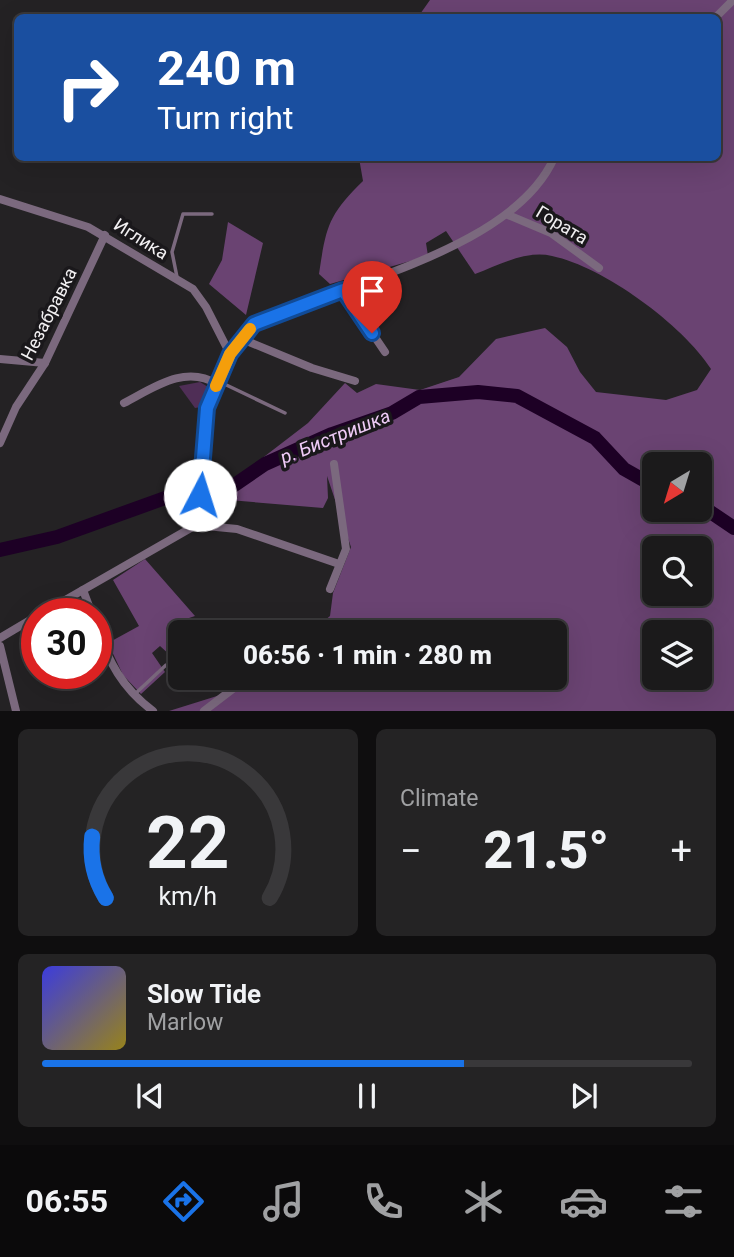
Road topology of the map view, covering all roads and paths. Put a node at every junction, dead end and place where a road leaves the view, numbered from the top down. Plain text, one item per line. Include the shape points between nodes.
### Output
1 (733, 0) edge
2 (719, 14) edge
3 (552, 161) edge
4 (0, 199) edge
5 (212, 214) dead end
6 (508, 215) junction
7 (105, 235) junction
8 (598, 268) dead end
9 (177, 279) junction
10 (343, 290) junction
11 (242, 339) junction
12 (385, 352) dead end
13 (230, 354) junction
14 (0, 359) edge
15 (45, 363) junction
16 (355, 381) dead end
17 (218, 382) junction
18 (124, 404) dead end
19 (285, 413) dead end
20 (0, 443) edge
21 (334, 464) dead end
22 (197, 525) junction
23 (339, 564) junction
24 (330, 589) dead end
25 (83, 590) junction
26 (69, 598) edge
27 (86, 598) edge
28 (21, 626) edge
29 (0, 638) edge
30 (0, 646) edge
31 (166, 665) dead end
32 (112, 668) edge
33 (231, 690) edge
34 (134, 695) junction
35 (16, 711) edge
36 (153, 711) edge
37 (204, 711) edge

1 - 2 street
3 - 6 street
4 - 7 street, Иглика
5 - 9 lane via 183,214 172,253
6 - 8 street, Гората via 551,233
6 - 10 street via 428,256
7 - 9 street, Иглика
7 - 15 street, Незабравка
9 - 13 street, Иглика via 193,289 206,307
10 - 11 street via 254,324
10 - 12 street
11 - 13 street
11 - 16 street
13 - 17 street
14 - 15 street
15 - 20 street, Незабравка via 31,380
17 - 18 street via 198,375 183,376
17 - 19 lane
17 - 22 street via 207,408
21 - 23 street via 346,550
22 - 23 street via 237,529
22 - 25 street
23 - 24 street
25 - 26 street
25 - 27 street
28 - 29 street
30 - 35 street
31 - 34 lane
32 - 34 street
33 - 37 street
34 - 36 street

